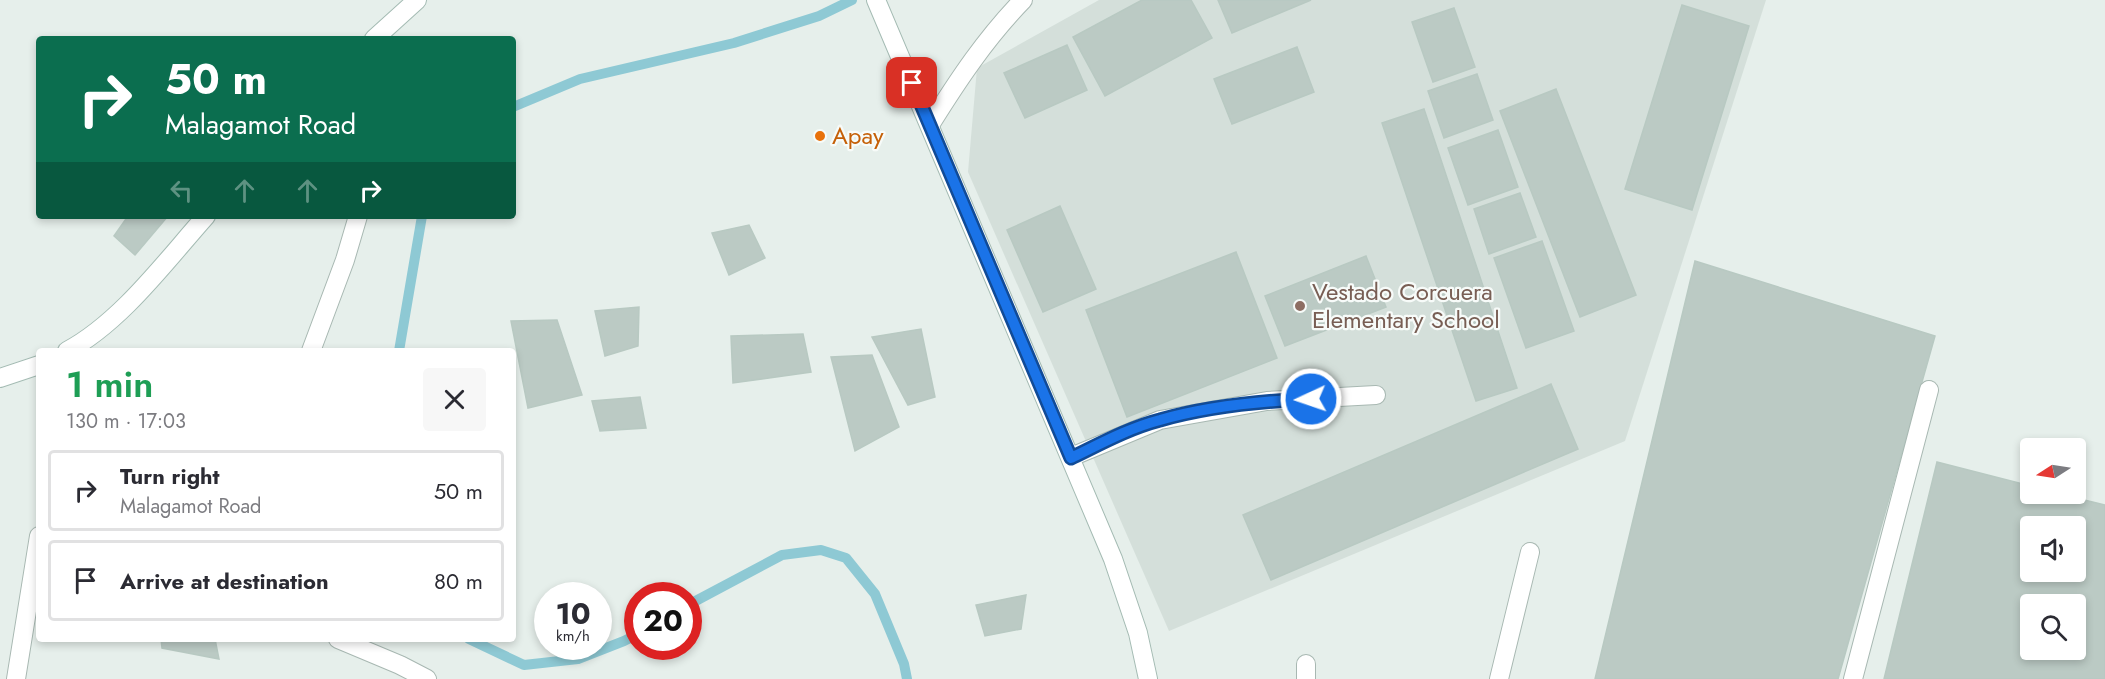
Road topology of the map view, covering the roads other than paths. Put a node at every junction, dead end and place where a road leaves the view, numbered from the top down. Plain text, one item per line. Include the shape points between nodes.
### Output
1 (417, 0) edge
2 (876, 0) edge
3 (1023, 0) edge
4 (392, 30) edge
5 (930, 125) junction
6 (203, 219) edge
7 (357, 219) edge
8 (73, 348) edge
9 (312, 348) edge
10 (36, 366) edge
11 (0, 378) edge
12 (1929, 390) dead end
13 (1376, 395) dead end
14 (1071, 458) junction
15 (1530, 552) dead end
16 (36, 555) edge
17 (345, 642) edge
18 (16, 679) edge
19 (426, 679) edge
20 (1148, 679) edge
21 (1499, 679) edge
22 (1853, 679) edge

1 - 4 street
2 - 5 street
3 - 5 street via 981,47
5 - 14 street
6 - 8 street via 132,299
7 - 9 street
10 - 11 street
12 - 22 street
13 - 14 street via 1268,401 1172,417
14 - 20 street via 1113,559 1138,633
15 - 21 street
16 - 18 street
17 - 19 street

